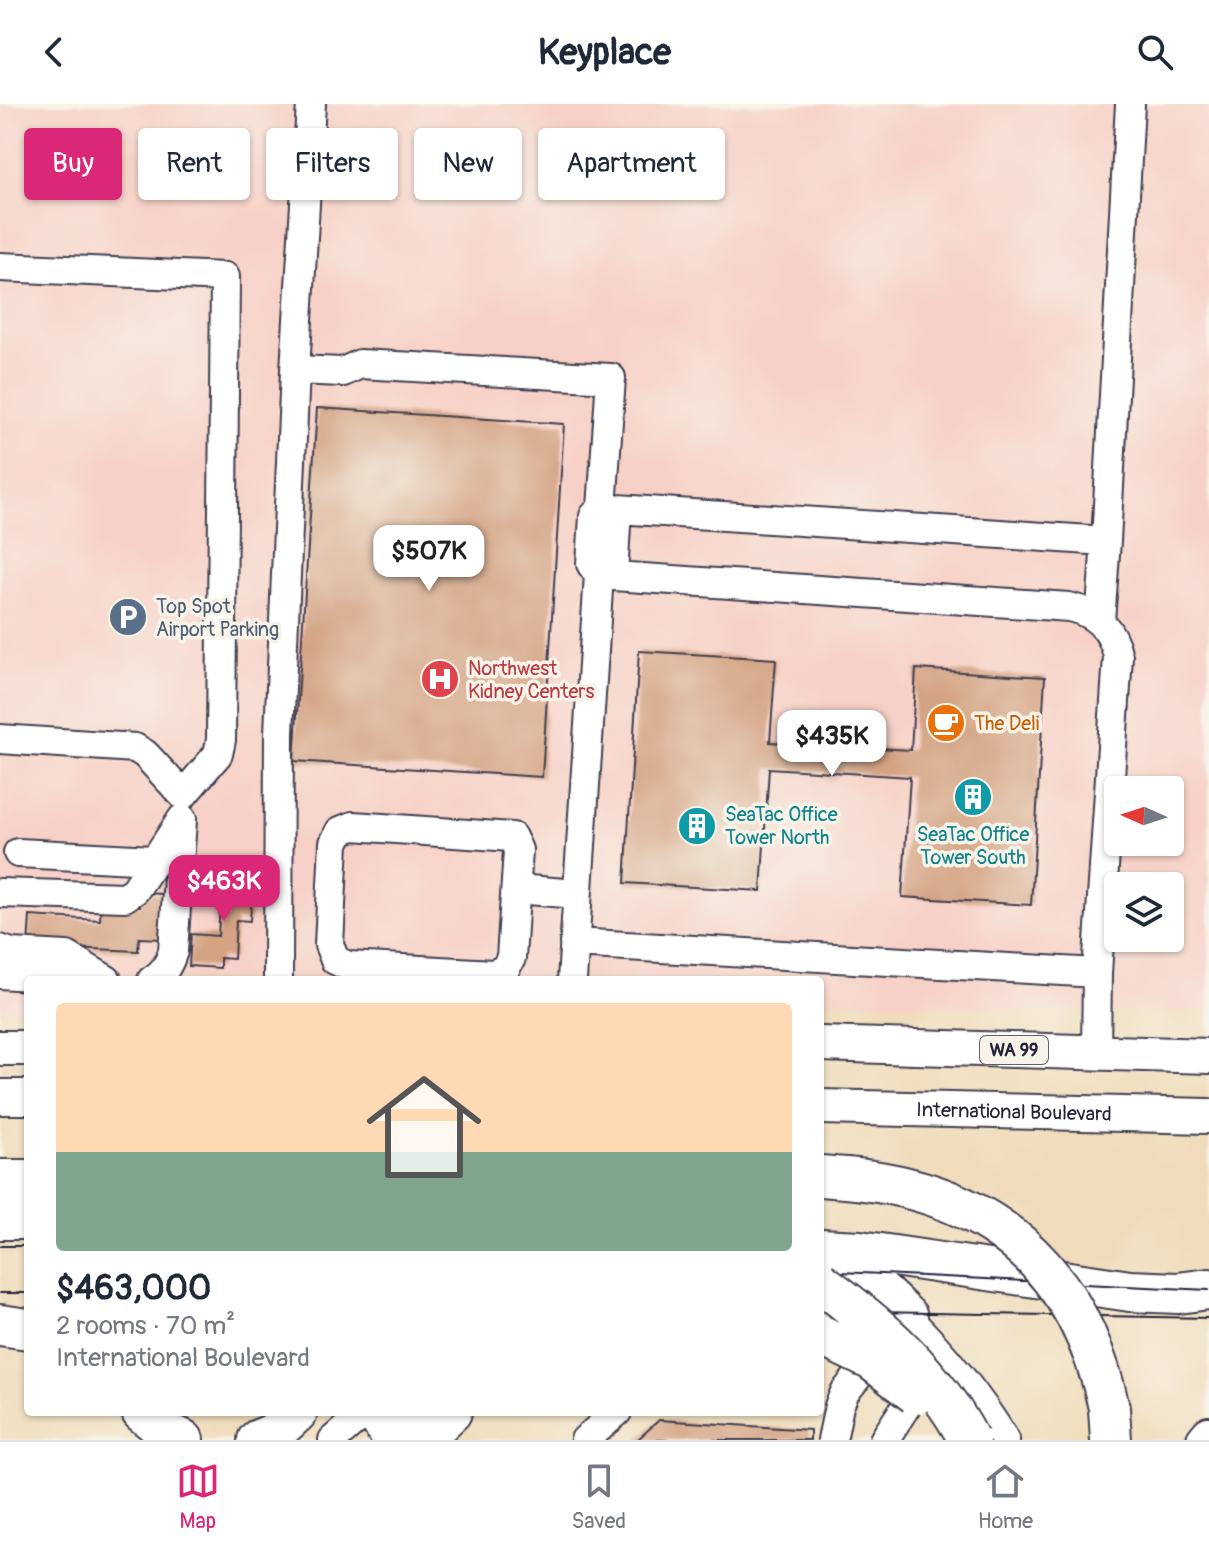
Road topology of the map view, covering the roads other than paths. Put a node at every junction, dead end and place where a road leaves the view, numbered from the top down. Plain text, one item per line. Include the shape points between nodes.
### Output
1 (311, 104) edge
2 (1130, 104) edge
3 (0, 267) edge
4 (295, 370) junction
5 (610, 508) junction
6 (1106, 541) junction
7 (606, 575) junction
8 (1100, 621) junction
9 (0, 739) edge
10 (182, 807) junction
11 (23, 853) dead end
12 (154, 860) junction
13 (516, 889) junction
14 (0, 893) edge
15 (35, 893) junction
16 (577, 894) junction
17 (0, 910) edge
18 (574, 943) junction
19 (0, 949) edge
20 (1097, 973) junction
21 (0, 974) edge
22 (29, 976) edge
23 (100, 976) edge
24 (159, 976) edge
25 (278, 976) edge
26 (572, 976) edge
27 (824, 1044) edge
28 (0, 1048) edge
29 (24, 1048) edge
30 (1096, 1052) junction
31 (1209, 1056) edge
32 (0, 1097) edge
33 (24, 1097) edge
34 (824, 1107) edge
35 (1209, 1116) edge
36 (833, 1177) edge
37 (0, 1180) edge
38 (24, 1180) edge
39 (0, 1219) edge
40 (24, 1219) edge
41 (824, 1252) edge
42 (824, 1255) edge
43 (824, 1285) edge
44 (1209, 1289) edge
45 (907, 1317) junction
46 (0, 1325) edge
47 (24, 1328) edge
48 (824, 1337) edge
49 (941, 1353) junction
50 (833, 1391) edge
51 (147, 1416) edge
52 (293, 1416) edge
53 (362, 1416) edge
54 (375, 1416) edge
55 (440, 1416) edge
56 (612, 1416) edge
57 (1110, 1424) edge
58 (401, 1430) edge
59 (1209, 1434) edge
60 (183, 1440) edge
61 (258, 1440) edge
62 (333, 1440) edge
63 (585, 1440) edge
64 (832, 1440) edge
65 (884, 1440) edge
66 (954, 1440) edge
67 (969, 1440) edge
68 (1005, 1440) edge
69 (1204, 1440) edge

1 - 4 lane
2 - 6 lane
3 - 10 lane via 225,277 221,740 218,754
4 - 5 lane via 343,372 360,364 611,378
4 - 25 lane via 279,734
5 - 6 lane
5 - 7 lane
6 - 8 lane
7 - 8 lane via 1069,607
7 - 16 lane
8 - 20 lane via 1118,656
9 - 10 lane via 135,748 145,754
10 - 12 lane
10 - 24 lane via 173,951
11 - 12 lane
12 - 15 lane via 125,897
13 - 13 lane via 511,958 500,973 348,966 330,953 334,843 346,827 512,837 518,850
13 - 16 lane
14 - 15 lane
15 - 17 lane
16 - 18 lane
18 - 20 lane
18 - 26 lane
19 - 23 lane via 67,956
20 - 30 lane
21 - 22 lane
27 - 30 main road, WA 99
28 - 29 main road
30 - 31 main road, WA 99
32 - 33 main road
34 - 35 main road, International Boulevard
36 - 57 highway, bridge via 928,1191 1001,1229 1032,1256 1081,1323 1095,1356
37 - 38 highway
39 - 40 highway
41 - 44 highway via 860,1251 1130,1291
42 - 45 highway
43 - 67 highway, bridge via 912,1359
45 - 49 lane
45 - 50 lane
46 - 47 highway
48 - 66 highway, bridge via 895,1377
49 - 65 lane
49 - 68 lane
50 - 64 lane via 839,1406
51 - 60 highway
52 - 61 highway
53 - 62 lane
54 - 58 lane
55 - 58 highway
56 - 63 lane
59 - 69 main road

